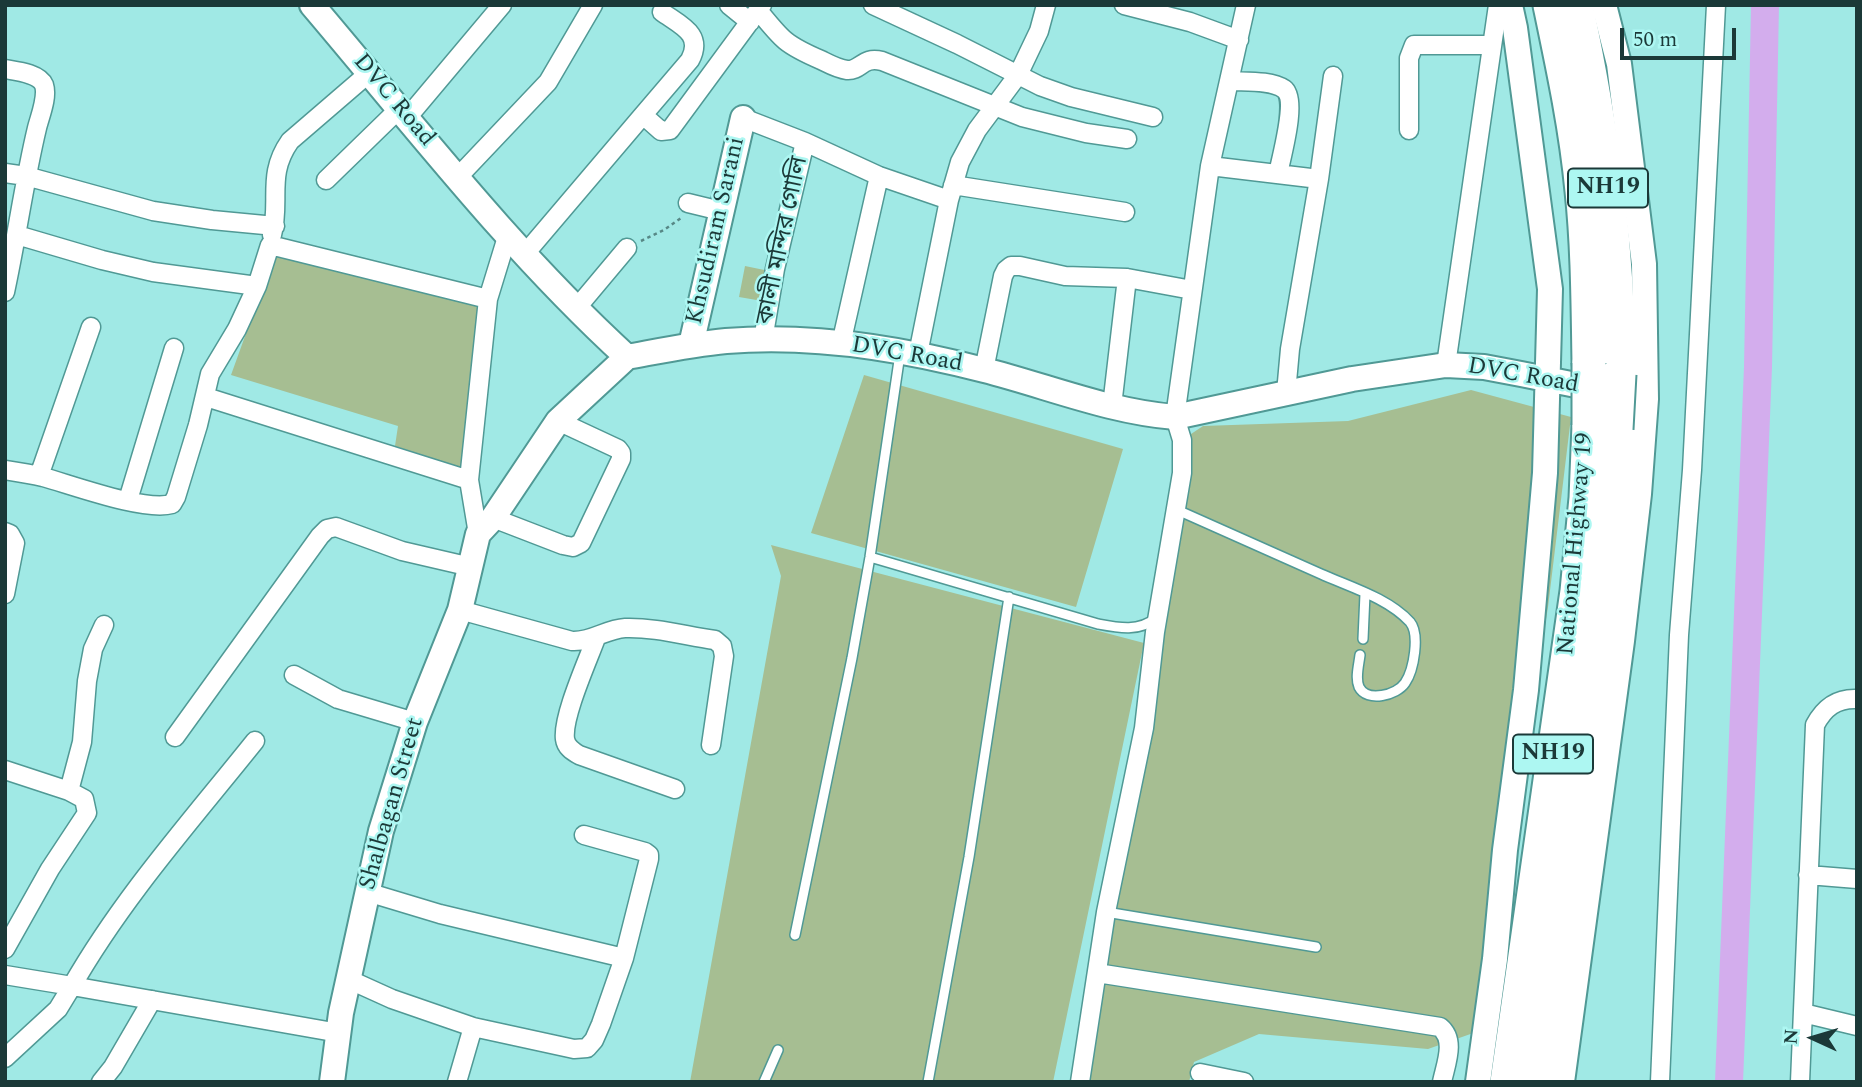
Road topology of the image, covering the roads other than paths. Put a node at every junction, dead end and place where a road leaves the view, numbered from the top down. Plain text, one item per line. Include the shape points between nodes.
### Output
1 (312, 5) edge
2 (502, 5) edge
3 (593, 5) edge
4 (729, 5) edge
5 (873, 5) edge
6 (1046, 5) edge
7 (1124, 5) edge
8 (1246, 5) edge
9 (1498, 5) edge
10 (1510, 5) edge
11 (1550, 5) edge
12 (1576, 5) edge
13 (1604, 5) edge
14 (1716, 5) edge
15 (662, 12) dead end
16 (756, 12) edge
17 (1239, 40) junction
18 (1492, 45) junction
19 (5, 69) edge
20 (369, 73) junction
21 (1018, 75) junction
22 (1333, 76) dead end
23 (1230, 80) junction
24 (994, 107) junction
25 (403, 113) junction
26 (643, 115) junction
27 (1153, 117) dead end
28 (743, 118) joint
29 (1409, 130) dead end
30 (1127, 139) dead end
31 (805, 142) junction
32 (1210, 166) junction
33 (5, 173) edge
34 (1278, 174) junction
35 (26, 176) junction
36 (879, 176) junction
37 (457, 178) junction
38 (1319, 179) junction
39 (326, 180) dead end
40 (951, 192) junction
41 (688, 203) road end
42 (721, 211) junction
43 (1125, 212) dead end
44 (275, 226) junction
45 (17, 235) junction
46 (507, 237) junction
47 (270, 245) junction
48 (627, 248) road end
49 (524, 255) junction
50 (1127, 278) junction
51 (257, 286) junction
52 (1192, 290) junction
53 (5, 292) edge
54 (488, 299) junction
55 (575, 310) junction
56 (90, 327) dead end
57 (763, 340) junction
58 (841, 344) junction
59 (691, 345) junction
60 (174, 348) dead end
61 (909, 353) junction
62 (627, 357) junction
63 (1446, 365) junction
64 (1604, 369) junction
65 (984, 370) junction
66 (1548, 380) junction
67 (1286, 393) junction
68 (206, 397) junction
69 (1646, 399) junction
70 (1112, 406) junction
71 (1175, 417) junction
72 (558, 421) junction
73 (1602, 427) junction
74 (5, 470) edge
75 (39, 476) junction
76 (469, 480) junction
77 (128, 500) junction
78 (1175, 509) junction
79 (486, 526) junction
80 (5, 532) edge
81 (870, 557) junction
82 (471, 567) junction
83 (5, 594) edge
84 (1366, 594) junction
85 (1009, 597) junction
86 (460, 610) junction
87 (1157, 617) junction
88 (104, 625) dead end
89 (596, 638) junction
90 (1363, 639) dead end
91 (1360, 655) dead end
92 (294, 676) dead end
93 (1857, 699) edge
94 (415, 722) junction
95 (175, 737) dead end
96 (255, 741) dead end
97 (710, 745) dead end
98 (5, 770) edge
99 (675, 789) dead end
100 (69, 790) junction
101 (584, 835) dead end
102 (1808, 875) junction
103 (1857, 879) edge
104 (367, 892) junction
105 (1106, 912) junction
106 (795, 935) dead end
107 (1316, 947) dead end
108 (5, 949) edge
109 (624, 958) junction
110 (1097, 973) junction
111 (5, 975) edge
112 (350, 980) junction
113 (72, 986) junction
114 (152, 1000) junction
115 (1803, 1013) junction
116 (1857, 1026) edge
117 (473, 1027) junction
118 (338, 1033) junction
119 (778, 1051) dead end
120 (5, 1058) edge
121 (1200, 1073) dead end
122 (101, 1082) edge
123 (332, 1082) edge
124 (457, 1082) edge
125 (764, 1082) edge
126 (928, 1082) edge
127 (1080, 1082) edge
128 (1244, 1082) edge
129 (1442, 1082) edge
130 (1478, 1082) edge
131 (1507, 1082) edge
132 (1535, 1082) edge
133 (1562, 1082) edge
134 (1660, 1082) edge
135 (1800, 1082) edge

1 - 20 main road, DVC Road
2 - 25 street
3 - 37 street via 548,82
4 - 16 street
5 - 21 street
6 - 21 street via 1039,32
7 - 17 street
8 - 17 street
9 - 18 street
10 - 66 main road via 1550,289
11 - 64 highway, NH19 via 1566,78
12 - 64 highway, NH19 via 1604,154 1619,311
13 - 69 main road via 1619,64 1644,264
14 - 134 street via 1679,635
15 - 26 street via 690,33 695,51
16 - 24 street via 793,48 833,65 849,70 865,61 882,61
16 - 26 street via 670,130 661,131
17 - 23 street
18 - 29 street via 1414,45 1409,58
18 - 63 street
19 - 35 street via 37,77 44,85
20 - 25 main road, DVC Road
20 - 44 street via 290,141 280,155 275,173
21 - 24 street
21 - 27 street via 1071,97
22 - 38 street
23 - 32 street
23 - 34 street via 1286,90 1290,111
24 - 30 street via 1054,126
24 - 40 street via 976,130
25 - 37 main road, DVC Road
25 - 39 street
26 - 49 street
28 - 31 street
28 - 42 main road, Khsudiram Sarani
31 - 36 street
31 - 57 street, কালী মন্দির গোলি
32 - 34 street
32 - 52 street
33 - 35 street
34 - 38 street
35 - 44 street via 153,211
35 - 45 street
36 - 40 street
36 - 58 street
37 - 46 main road, DVC Road
38 - 67 street
40 - 43 street
40 - 61 street
41 - 42 street
42 - 59 main road, Khsudiram Sarani
44 - 47 street
45 - 51 street via 153,272
45 - 53 street
46 - 49 main road, DVC Road
46 - 54 street
47 - 51 street
47 - 54 street
48 - 55 street
49 - 55 main road, DVC Road
50 - 52 street
50 - 65 street via 1065,276 1011,266 1003,276
50 - 70 street
51 - 68 street via 210,374
52 - 71 street
54 - 76 street
55 - 62 main road, DVC Road
56 - 75 street
57 - 58 main road, DVC Road
57 - 59 main road, DVC Road
58 - 61 main road, DVC Road
59 - 62 main road, DVC Road
60 - 77 street
61 - 65 main road, DVC Road
61 - 81 lane
62 - 72 main road
63 - 66 main road, DVC Road via 1484,367
63 - 67 main road, DVC Road
64 - 73 highway, NH19, bridge
65 - 70 main road, DVC Road
66 - 69 main road, DVC Road
66 - 130 main road via 1545,473 1526,690
67 - 71 main road, DVC Road
68 - 76 street
68 - 77 street via 172,504
69 - 133 main road via 1622,641
70 - 71 main road, DVC Road
71 - 78 street via 1182,440
72 - 79 main road
72 - 79 street via 621,453 581,542 573,547
73 - 131 highway, National Highway 19 / NH19 via 1586,498
73 - 132 highway, NH19 via 1609,548
74 - 75 street
75 - 77 street
76 - 79 street
78 - 84 lane
78 - 87 street
79 - 82 main road, Shalbagan Street
80 - 83 street via 15,543
81 - 85 lane
81 - 106 lane
82 - 86 main road, Shalbagan Street
82 - 95 street via 402,551 336,527 327,529
84 - 90 lane
84 - 91 lane via 1400,612 1414,627 1416,643 1406,682 1385,695 1359,688
85 - 87 lane via 1118,628 1136,628
85 - 126 lane
86 - 89 street via 572,641
86 - 94 main road, Shalbagan Street
87 - 105 street via 1144,728
88 - 100 street via 93,649 82,742
89 - 97 street via 609,630 647,629 715,640 722,646
89 - 99 street via 576,692 565,741 579,755
92 - 94 street via 338,699
93 - 102 street via 1833,703 1815,725
94 - 104 main road, Shalbagan Street
96 - 113 street via 136,888
98 - 100 street
100 - 108 street via 87,806 84,820
101 - 109 street via 649,855
102 - 103 street
102 - 115 street
104 - 109 street
104 - 112 main road, Shalbagan Street
105 - 107 lane
105 - 110 street
109 - 117 street via 594,1041 586,1048
110 - 127 street
110 - 129 street via 1440,1027 1450,1042
111 - 113 street
112 - 117 street
112 - 118 main road, Shalbagan Street
113 - 114 street
113 - 120 street via 58,1009
114 - 118 street
114 - 122 street
115 - 116 street
115 - 135 street
117 - 124 street
118 - 123 main road, Shalbagan Street
119 - 125 lane
121 - 128 street

